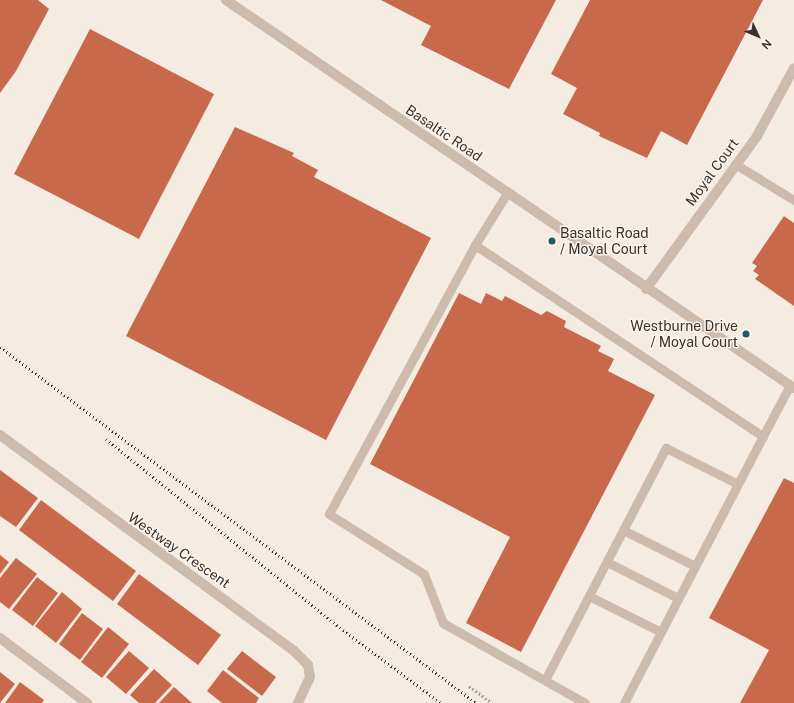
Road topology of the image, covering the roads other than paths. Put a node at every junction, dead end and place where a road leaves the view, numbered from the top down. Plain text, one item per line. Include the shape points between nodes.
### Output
1 (226, 0) edge
2 (794, 68) edge
3 (734, 164) junction
4 (507, 193) junction
5 (794, 200) edge
6 (475, 246) junction
7 (646, 289) junction
8 (792, 386) edge
9 (0, 435) edge
10 (763, 436) junction
11 (738, 484) junction
12 (624, 530) junction
13 (607, 562) junction
14 (695, 566) junction
15 (589, 596) junction
16 (678, 598) junction
17 (661, 632) junction
18 (0, 638) edge
19 (545, 680) junction
20 (87, 703) edge
21 (298, 703) edge
22 (585, 703) edge
23 (624, 703) edge

1 - 4 street, Basaltic Road
2 - 3 street, Moyal Court via 757,136
3 - 5 lane
3 - 7 street, Moyal Court
4 - 6 lane
4 - 7 street, Basaltic Road
6 - 10 lane
6 - 19 lane via 329,514 424,574 443,623
7 - 8 street, Basaltic Road
8 - 10 lane
9 - 21 street, Westway Crescent via 294,651 308,665 310,677
10 - 11 lane
11 - 12 lane via 666,448
11 - 14 lane
12 - 13 lane
12 - 14 lane
13 - 15 lane
13 - 16 lane
14 - 16 lane
15 - 17 lane
15 - 19 lane
16 - 17 lane
17 - 23 lane
18 - 20 street
19 - 22 lane

